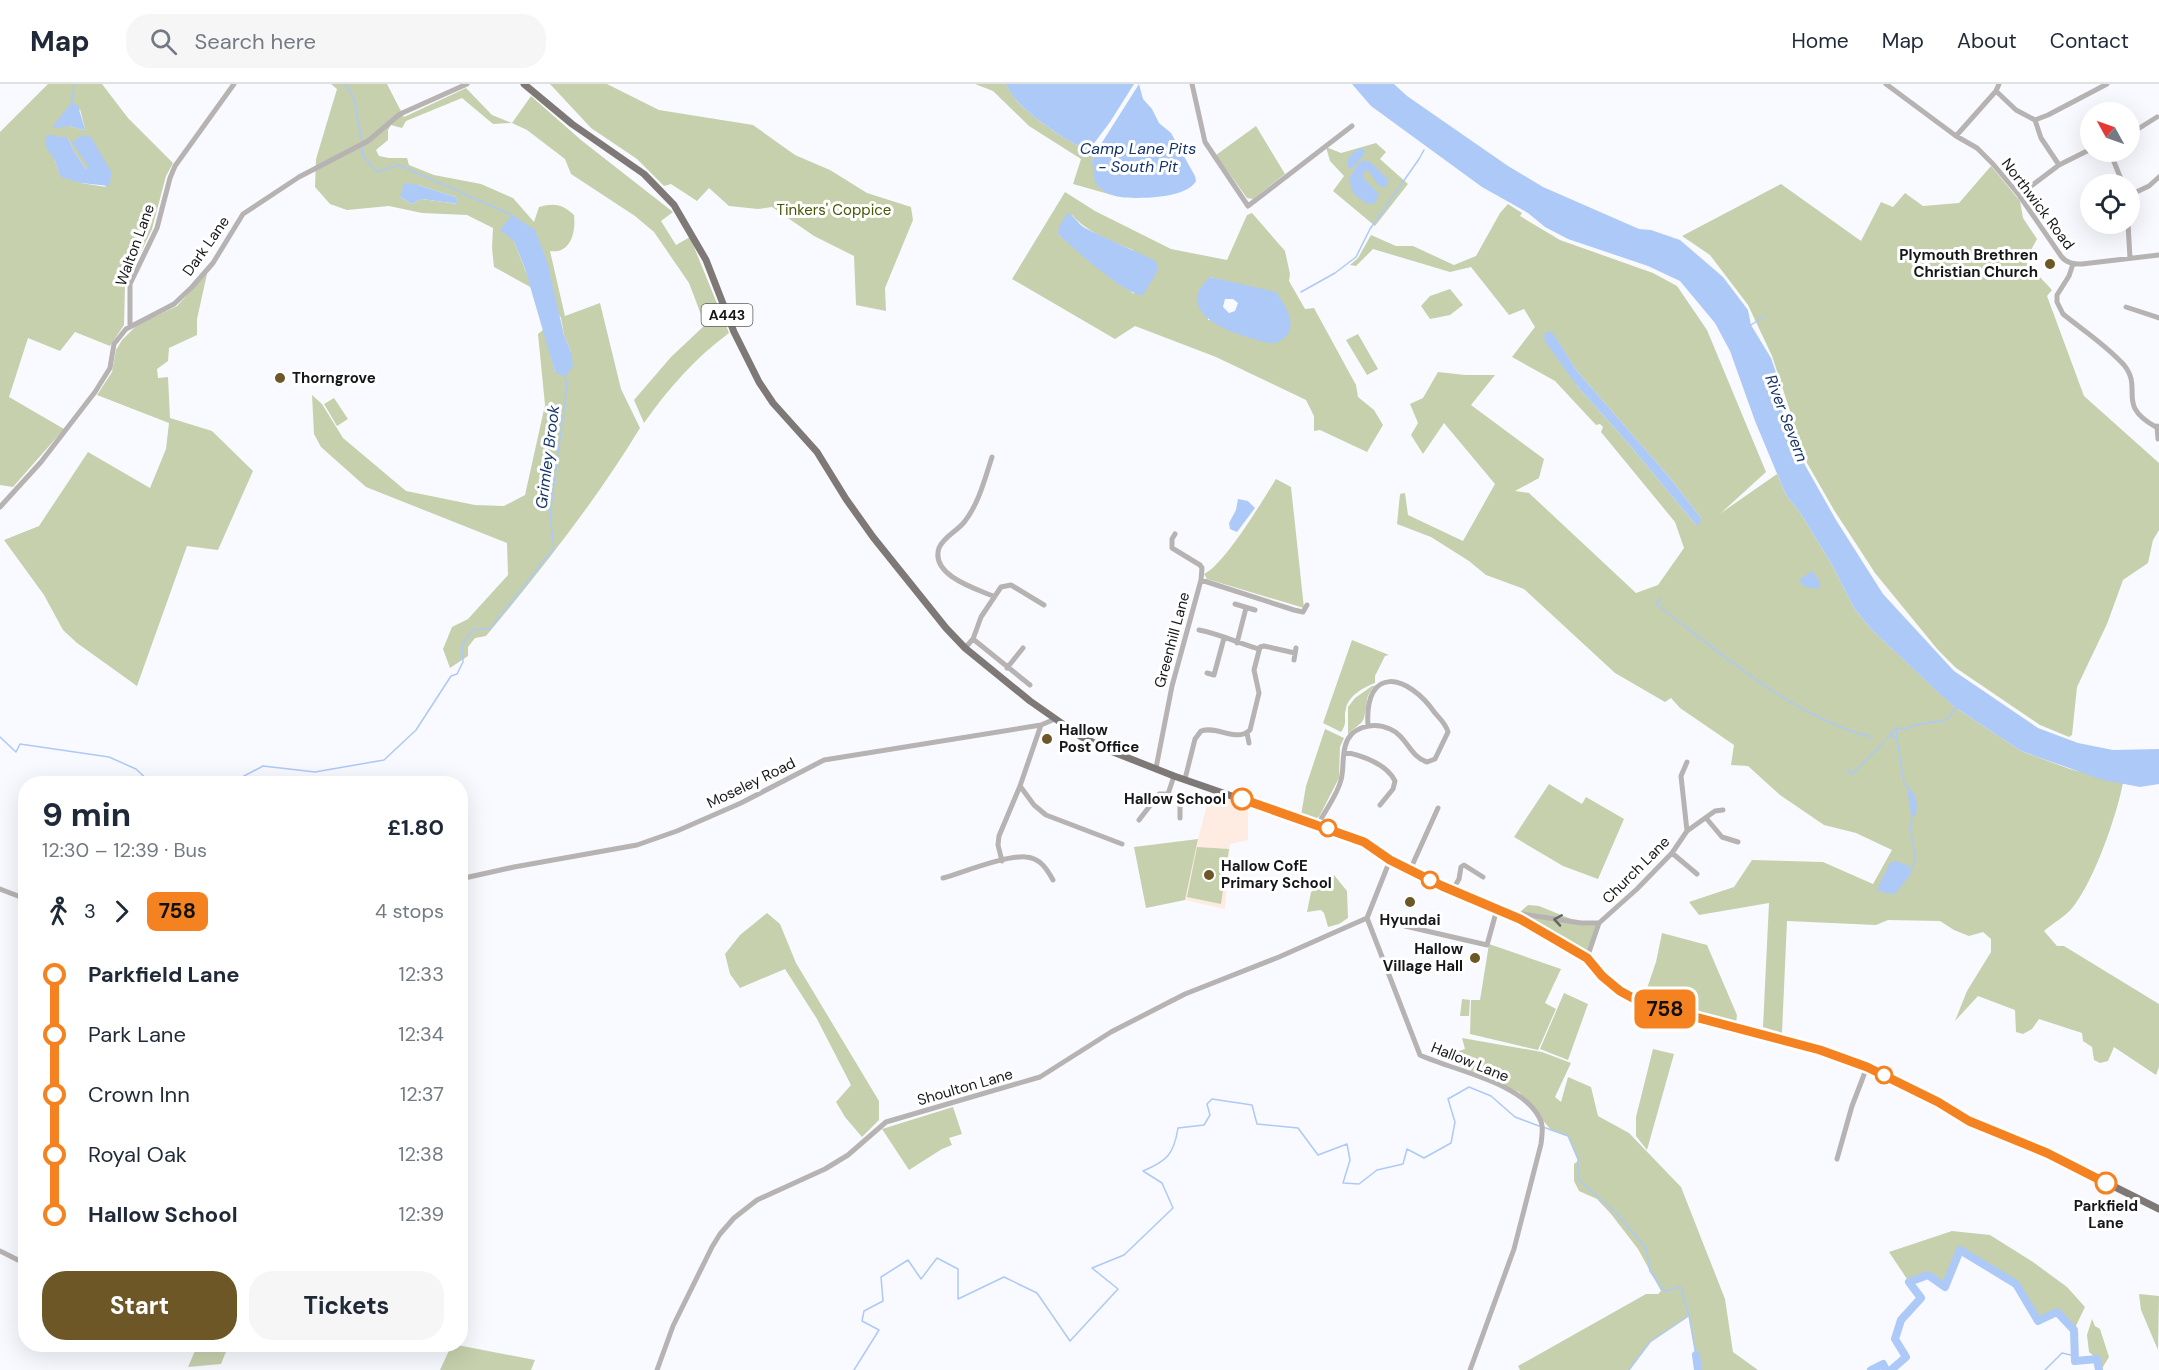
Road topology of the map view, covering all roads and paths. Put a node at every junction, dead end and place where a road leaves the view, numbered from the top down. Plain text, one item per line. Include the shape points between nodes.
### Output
1 (234, 84) edge
2 (467, 84) edge
3 (524, 84) edge
4 (1192, 84) edge
5 (1886, 84) edge
6 (1999, 84) edge
7 (2107, 84) edge
8 (1996, 91) junction
9 (2157, 117) dead end
10 (2035, 120) junction
11 (1352, 126) dead end
12 (2140, 128) edge
13 (1956, 136) junction
14 (2080, 155) edge
15 (2060, 165) junction
16 (2159, 177) edge
17 (2140, 190) edge
18 (2019, 195) junction
19 (2129, 234) edge
20 (2159, 255) edge
21 (2130, 258) junction
22 (2073, 264) junction
23 (2126, 307) dead end
24 (2159, 318) edge
25 (130, 326) junction
26 (2158, 425) edge
27 (2158, 439) edge
28 (992, 457) dead end
29 (0, 507) edge
30 (1175, 534) dead end
31 (1201, 580) junction
32 (993, 596) junction
33 (1235, 604) dead end
34 (1307, 605) dead end
35 (1044, 606) dead end
36 (1246, 608) junction
37 (1255, 610) dead end
38 (1199, 630) dead end
39 (1224, 638) junction
40 (972, 639) junction
41 (1237, 643) junction
42 (965, 648) junction
43 (1023, 648) dead end
44 (1259, 649) junction
45 (1294, 660) dead end
46 (1008, 668) junction
47 (1207, 673) dead end
48 (1030, 685) dead end
49 (1055, 719) junction
50 (1041, 725) junction
51 (1368, 726) junction
52 (1247, 733) junction
53 (1249, 743) dead end
54 (1344, 752) junction
55 (1687, 762) dead end
56 (1156, 768) junction
57 (1174, 776) junction
58 (1185, 779) junction
59 (1020, 786) junction
60 (1168, 794) junction
61 (1380, 805) dead end
62 (1438, 808) dead end
63 (1723, 810) dead end
64 (1180, 818) dead end
65 (1706, 819) junction
66 (1139, 820) dead end
67 (1318, 825) junction
68 (1687, 831) junction
69 (1738, 842) dead end
70 (1122, 844) dead end
71 (1672, 853) junction
72 (1390, 860) junction
73 (1002, 861) junction
74 (1410, 870) junction
75 (1697, 874) dead end
76 (468, 877) edge
77 (1483, 877) dead end
78 (945, 879) dead end
79 (1050, 879) dead end
80 (0, 889) edge
81 (1452, 891) junction
82 (18, 896) edge
83 (1497, 909) junction
84 (1367, 918) junction
85 (1520, 919) junction
86 (1599, 923) junction
87 (1405, 926) dead end
88 (1587, 958) junction
89 (1867, 1067) junction
90 (1837, 1159) dead end
91 (2159, 1209) edge
92 (0, 1251) edge
93 (18, 1260) edge
94 (657, 1370) edge
95 (1470, 1370) edge

1 - 25 street, Walton Lane via 175,166 157,228 130,284
2 - 25 street, Dark Lane via 400,114 368,141 299,177 243,214 192,287 174,304
3 - 42 main road, A443 via 572,124 644,174 674,205 706,260 734,332 759,382 817,452 873,537
4 - 11 street via 1205,142 1248,206
5 - 13 street, Northwick Road
6 - 8 street
7 - 10 street
8 - 10 street via 2016,110
8 - 13 street
9 - 12 street
10 - 15 street via 2041,138
13 - 18 street, Northwick Road via 1977,148
14 - 15 street
15 - 18 street
16 - 17 street
18 - 22 street, Northwick Road via 2063,259
19 - 21 street
20 - 21 street, Northwick Road
21 - 22 street, Northwick Road
22 - 26 street via 2056,295 2059,308 2125,367 2131,376 2134,408 2146,421
23 - 24 street
25 - 29 street, Dark Lane via 114,344 110,368 95,392
26 - 27 street
28 - 32 street via 982,490 964,522 939,548 939,559 950,577
30 - 31 street, Greenhill Lane via 1172,548 1200,564
31 - 34 street via 1302,612
31 - 56 street, Greenhill Lane via 1172,686
32 - 35 street via 1001,587 1011,585
32 - 40 street
33 - 36 street
36 - 37 street
36 - 41 street
38 - 39 street
39 - 41 street
39 - 47 street via 1214,675
40 - 42 street
40 - 46 street
41 - 44 street
42 - 49 main road, A443
43 - 46 street
44 - 45 street via 1264,646 1296,650
44 - 52 street via 1254,670 1259,693
46 - 48 street
49 - 50 street, Moseley Road
49 - 56 main road, A443 via 1108,750
50 - 59 street
50 - 76 street, Moseley Road via 824,760 741,803 637,845
51 - 51 street via 1396,732 1417,757 1427,762 1435,759 1448,732 1422,695 1394,680 1383,683 1374,693 1368,706
51 - 54 street via 1354,732
52 - 53 street
52 - 58 street via 1201,731 1195,739
54 - 61 street via 1368,759 1392,776 1393,789
54 - 67 street via 1342,779
55 - 68 street, Church Lane via 1681,776
56 - 57 main road, A443
57 - 58 main road, A443
57 - 60 street
58 - 67 main road, A443
59 - 70 street via 1046,815
59 - 73 street via 999,836
60 - 64 street via 1180,801
60 - 66 street via 1160,794
62 - 74 street
63 - 65 street, Church Lane
65 - 68 street, Church Lane
65 - 69 street via 1722,837
67 - 72 main road, A443 via 1364,842
68 - 71 street, Church Lane
71 - 75 street
71 - 86 street, Church Lane
72 - 74 main road, A443
72 - 84 street
73 - 78 street
73 - 79 street via 1032,858 1045,866
74 - 81 main road, A443
77 - 81 street via 1464,865
80 - 82 street
81 - 83 main road, A443
83 - 85 main road, A443
83 - 87 street via 1487,945
84 - 94 street, Shoulton Lane via 1185,994 1111,1032 1040,1077 886,1122 832,1164 757,1200 734,1218 712,1247 673,1326
84 - 95 street, Hallow Lane via 1420,1054 1507,1087 1540,1117 1541,1143 1507,1271
86 -> 85 street, Church Lane via 1523,914
85 - 88 main road, A443
86 - 88 street, Church Lane
88 - 89 main road, A443 via 1620,991 1642,1003 1820,1050
89 - 90 street
89 - 91 main road, A443 via 1969,1121 2047,1153
92 - 93 street

